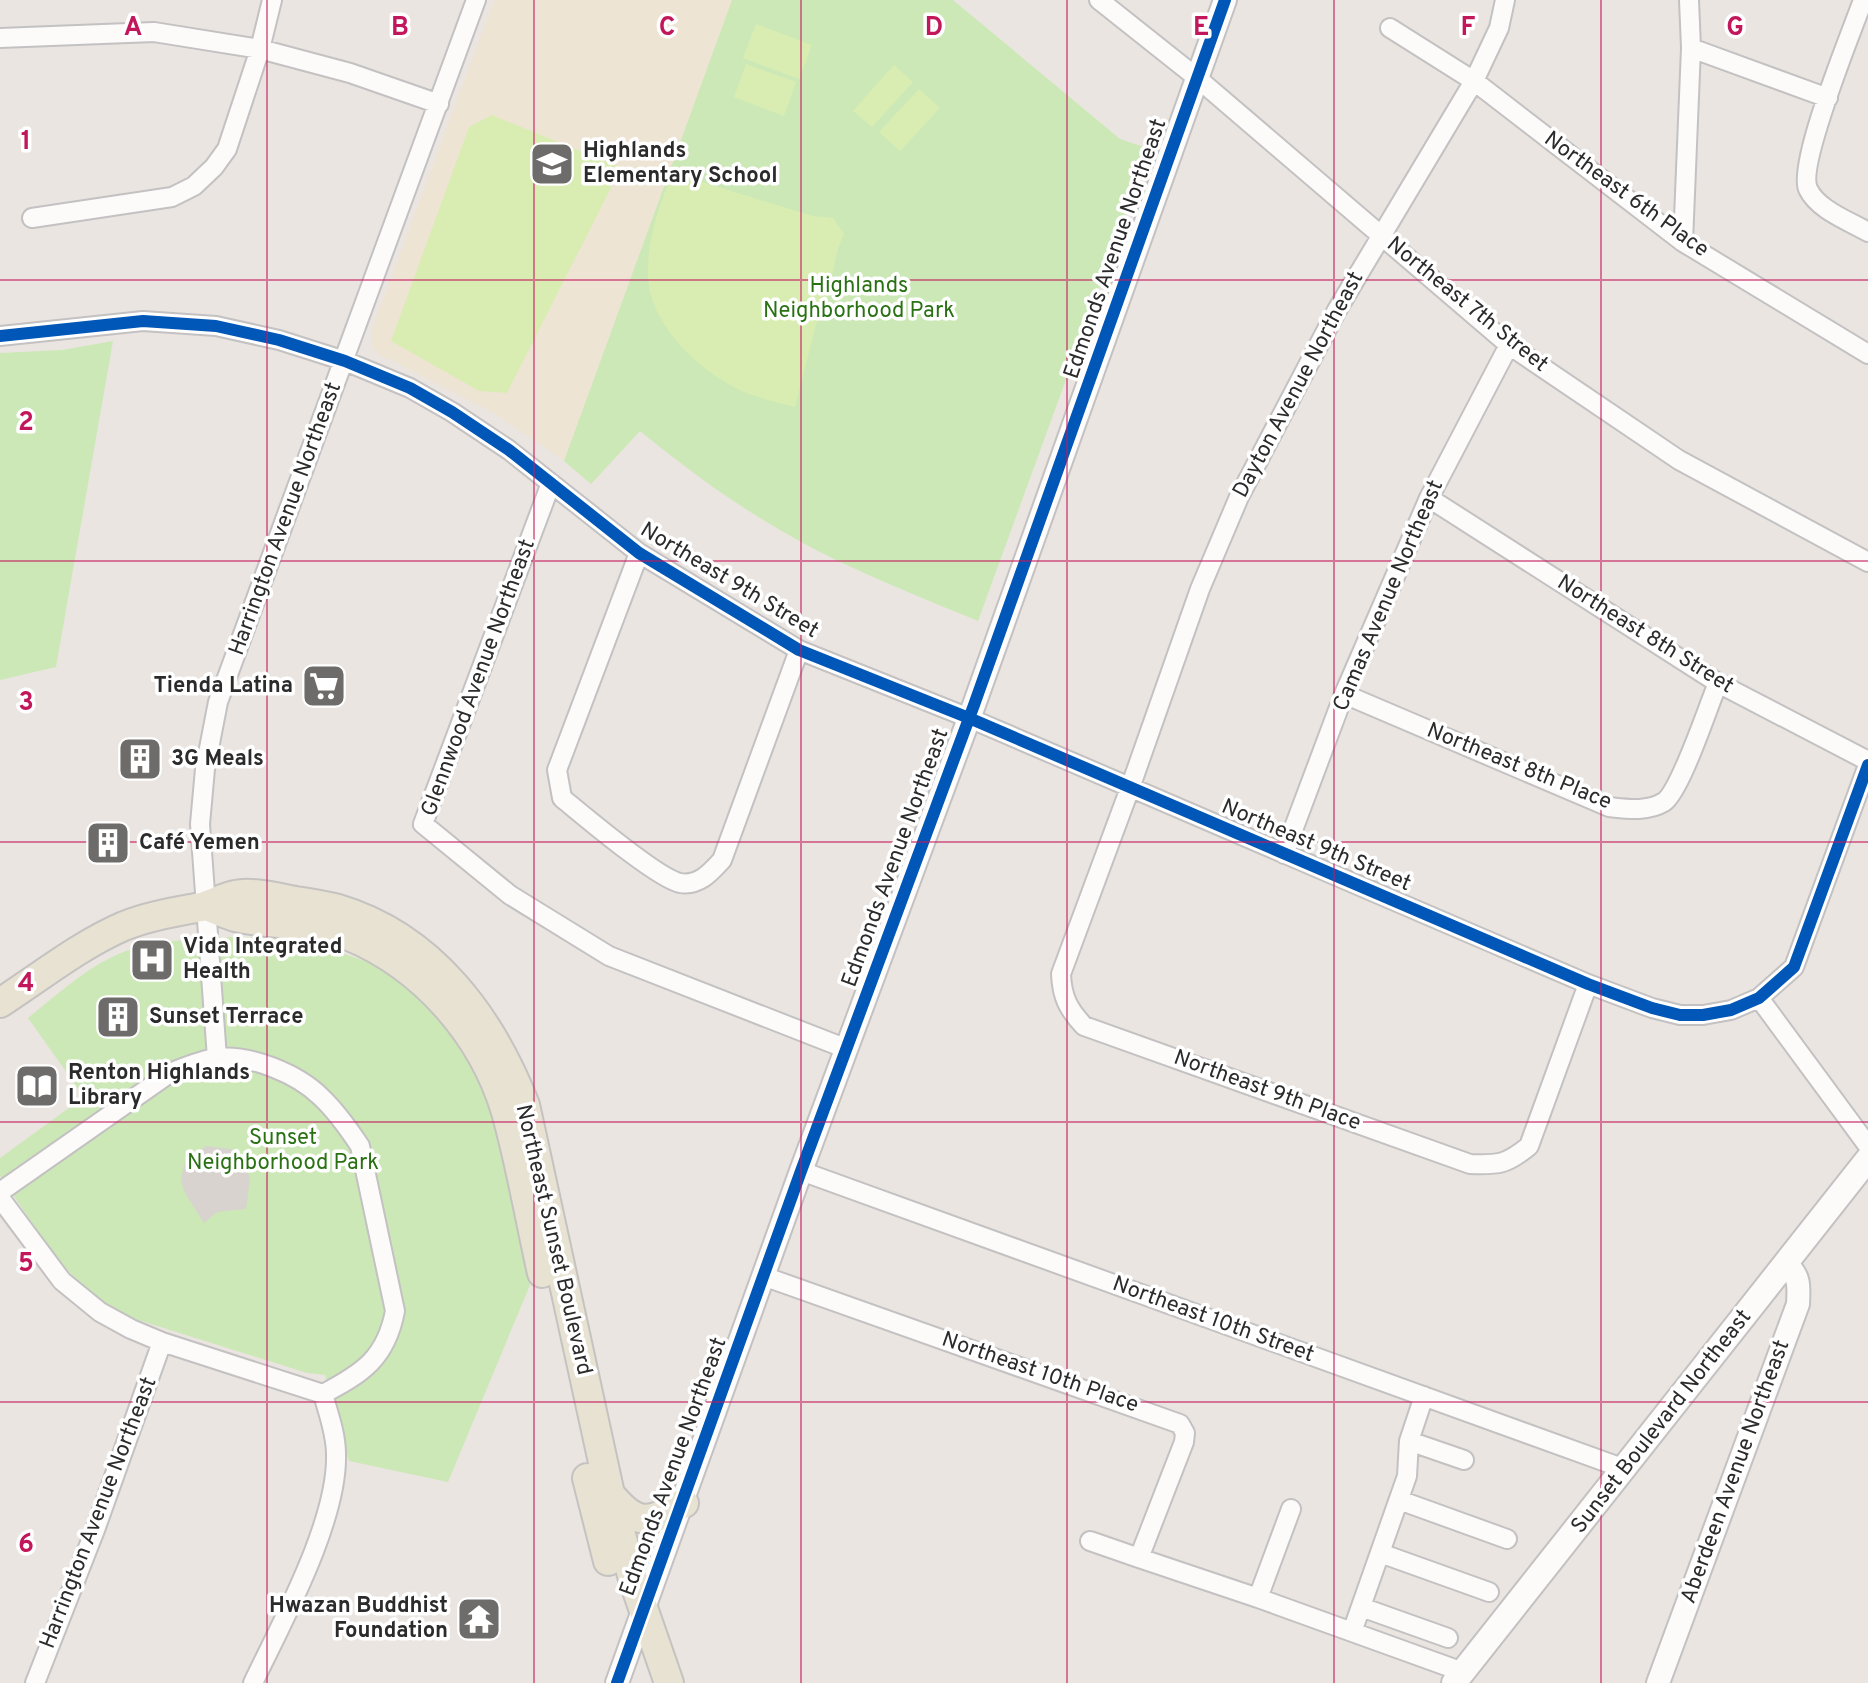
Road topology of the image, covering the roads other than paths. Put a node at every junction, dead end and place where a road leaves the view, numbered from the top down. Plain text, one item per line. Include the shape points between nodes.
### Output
1 (272, 0) edge
2 (476, 0) edge
3 (1099, 0) edge
4 (1225, 0) edge
5 (1505, 0) edge
6 (1689, 0) edge
7 (1863, 0) edge
8 (1390, 28) dead end
9 (0, 38) edge
10 (1691, 48) junction
11 (260, 49) junction
12 (1196, 77) junction
13 (1474, 81) junction
14 (1828, 98) junction
15 (439, 104) junction
16 (32, 218) dead end
17 (1868, 232) edge
18 (1379, 235) junction
19 (1683, 242) junction
20 (0, 336) edge
21 (1509, 345) junction
22 (1868, 354) edge
23 (345, 361) junction
24 (551, 483) junction
25 (1429, 498) junction
26 (639, 553) junction
27 (1868, 562) edge
28 (799, 650) junction
29 (1718, 683) junction
30 (1344, 694) junction
31 (969, 718) junction
32 (1868, 763) edge
33 (1130, 788) junction
34 (1284, 854) junction
35 (206, 906) junction
36 (349, 936) junction
37 (416, 950) junction
38 (1588, 984) junction
39 (1759, 998) junction
40 (0, 1003) edge
41 (847, 1049) junction
42 (217, 1058) junction
43 (1868, 1146) edge
44 (1868, 1159) edge
45 (801, 1171) junction
46 (0, 1195) edge
47 (1786, 1264) junction
48 (763, 1276) junction
49 (162, 1342) junction
50 (323, 1394) junction
51 (1424, 1396) junction
52 (1409, 1441) junction
53 (1464, 1460) dead end
54 (1625, 1469) junction
55 (610, 1494) junction
56 (1399, 1500) junction
57 (684, 1503) junction
58 (1291, 1509) dead end
59 (1507, 1539) dead end
60 (1090, 1541) dead end
61 (1380, 1553) junction
62 (1139, 1558) junction
63 (1489, 1592) dead end
64 (1258, 1598) junction
65 (1361, 1607) junction
66 (644, 1609) junction
67 (1352, 1632) junction
68 (633, 1635) junction
69 (1448, 1638) dead end
70 (1458, 1678) edge
71 (35, 1683) edge
72 (253, 1683) edge
73 (617, 1683) edge
74 (651, 1683) edge
75 (669, 1683) edge
76 (1658, 1683) edge

1 - 11 street
2 - 15 street, Harrington Avenue Northeast
3 - 12 street, Northeast 7th Street
4 - 12 street, Edmonds Avenue Northeast
5 - 13 street, Dayton Avenue Northeast via 1499,28
6 - 10 street
7 - 14 street
8 - 13 street, Northeast 6th Place
9 - 11 street via 154,32
10 - 14 street
10 - 19 street
11 - 15 street
11 - 16 street via 227,149 194,186 172,197
12 - 18 street, Northeast 7th Street
12 - 31 street, Edmonds Avenue Northeast
13 - 18 street, Dayton Avenue Northeast
13 - 19 street, Northeast 6th Place
14 - 17 street via 1807,164 1808,188 1823,206
15 - 23 street, Harrington Avenue Northeast
18 - 21 street, Northeast 7th Street
18 - 33 street, Dayton Avenue Northeast via 1239,497 1200,589
19 - 22 street, Northeast 6th Place
20 - 23 street, Northeast 9th Street via 143,321 216,326
21 - 25 street, Camas Avenue Northeast
21 - 27 street, Northeast 7th Street via 1679,460
23 - 24 street, Northeast 9th Street via 452,412
23 - 35 street, Harrington Avenue Northeast via 218,702 200,824
24 - 26 street, Northeast 9th Street
24 - 41 street, Glennwood Avenue Northeast via 423,824 510,895 609,956
25 - 29 street, Northeast 8th Street
25 - 30 street, Camas Avenue Northeast
26 - 28 street, Northeast 9th Street
26 - 28 street via 557,770 562,798 653,868 680,883 703,880 722,860
28 - 31 street, Northeast 9th Street
29 - 30 street, Northeast 8th Place via 1667,800 1630,810 1609,807
29 - 32 street, Northeast 8th Street
30 - 34 street, Camas Avenue Northeast
31 - 33 street, Northeast 9th Street
31 - 41 street, Edmonds Avenue Northeast
32 - 39 street via 1794,967
33 - 34 street, Northeast 9th Street
33 - 38 street, Northeast 9th Place via 1061,974 1069,1010 1084,1026 1470,1164 1492,1164 1512,1160 1529,1146
34 - 38 street, Northeast 9th Street
35 - 36 main road, Northeast Sunset Boulevard via 234,917
35 - 37 main road, Northeast Sunset Boulevard via 238,894 334,908
35 - 40 main road, Northeast Sunset Boulevard via 124,926
35 - 42 street, Harrington Avenue Northeast
36 - 37 main road via 361,935 401,953
36 - 68 main road, Northeast Sunset Boulevard via 404,967 456,1016 506,1110 591,1496
37 - 55 main road, Northeast Sunset Boulevard via 472,1004 510,1067 525,1105
38 - 39 street, Northeast 9th Street via 1680,1015 1731,1010
39 - 43 street
41 - 45 street, Edmonds Avenue Northeast
42 - 46 street via 170,1073
42 - 50 street via 266,1065 294,1078 319,1094 360,1146 395,1311 392,1330 371,1364
44 - 47 main road, Sunset Boulevard Northeast
45 - 48 street, Edmonds Avenue Northeast
45 - 51 street, Northeast 10th Street
46 - 49 street via 80,1298
47 - 54 main road, Sunset Boulevard Northeast
47 - 76 street, Aberdeen Avenue Northeast via 1800,1283 1798,1304
48 - 57 street, Edmonds Avenue Northeast
48 - 62 street, Northeast 10th Place via 1180,1424 1184,1442
49 - 50 street
49 - 71 street, Harrington Avenue Northeast
50 - 72 street via 336,1455 329,1505 291,1605
51 - 52 street
51 - 54 street, Northeast 10th Street
52 - 53 street
52 - 56 street
54 - 70 main road, Sunset Boulevard Northeast
55 - 57 main road via 626,1514 642,1519 662,1516
55 - 66 main road, Northeast Sunset Boulevard
56 - 59 street
56 - 61 street
57 - 66 street, Edmonds Avenue Northeast
58 - 64 street
60 - 62 street
61 - 63 street
61 - 65 street
62 - 64 street
64 - 67 street
65 - 67 street
65 - 69 street
66 - 68 street, Edmonds Avenue Northeast
66 - 75 main road, Northeast Sunset Boulevard
67 - 70 street
68 - 73 street, Edmonds Avenue Northeast
68 - 74 main road, Northeast Sunset Boulevard

